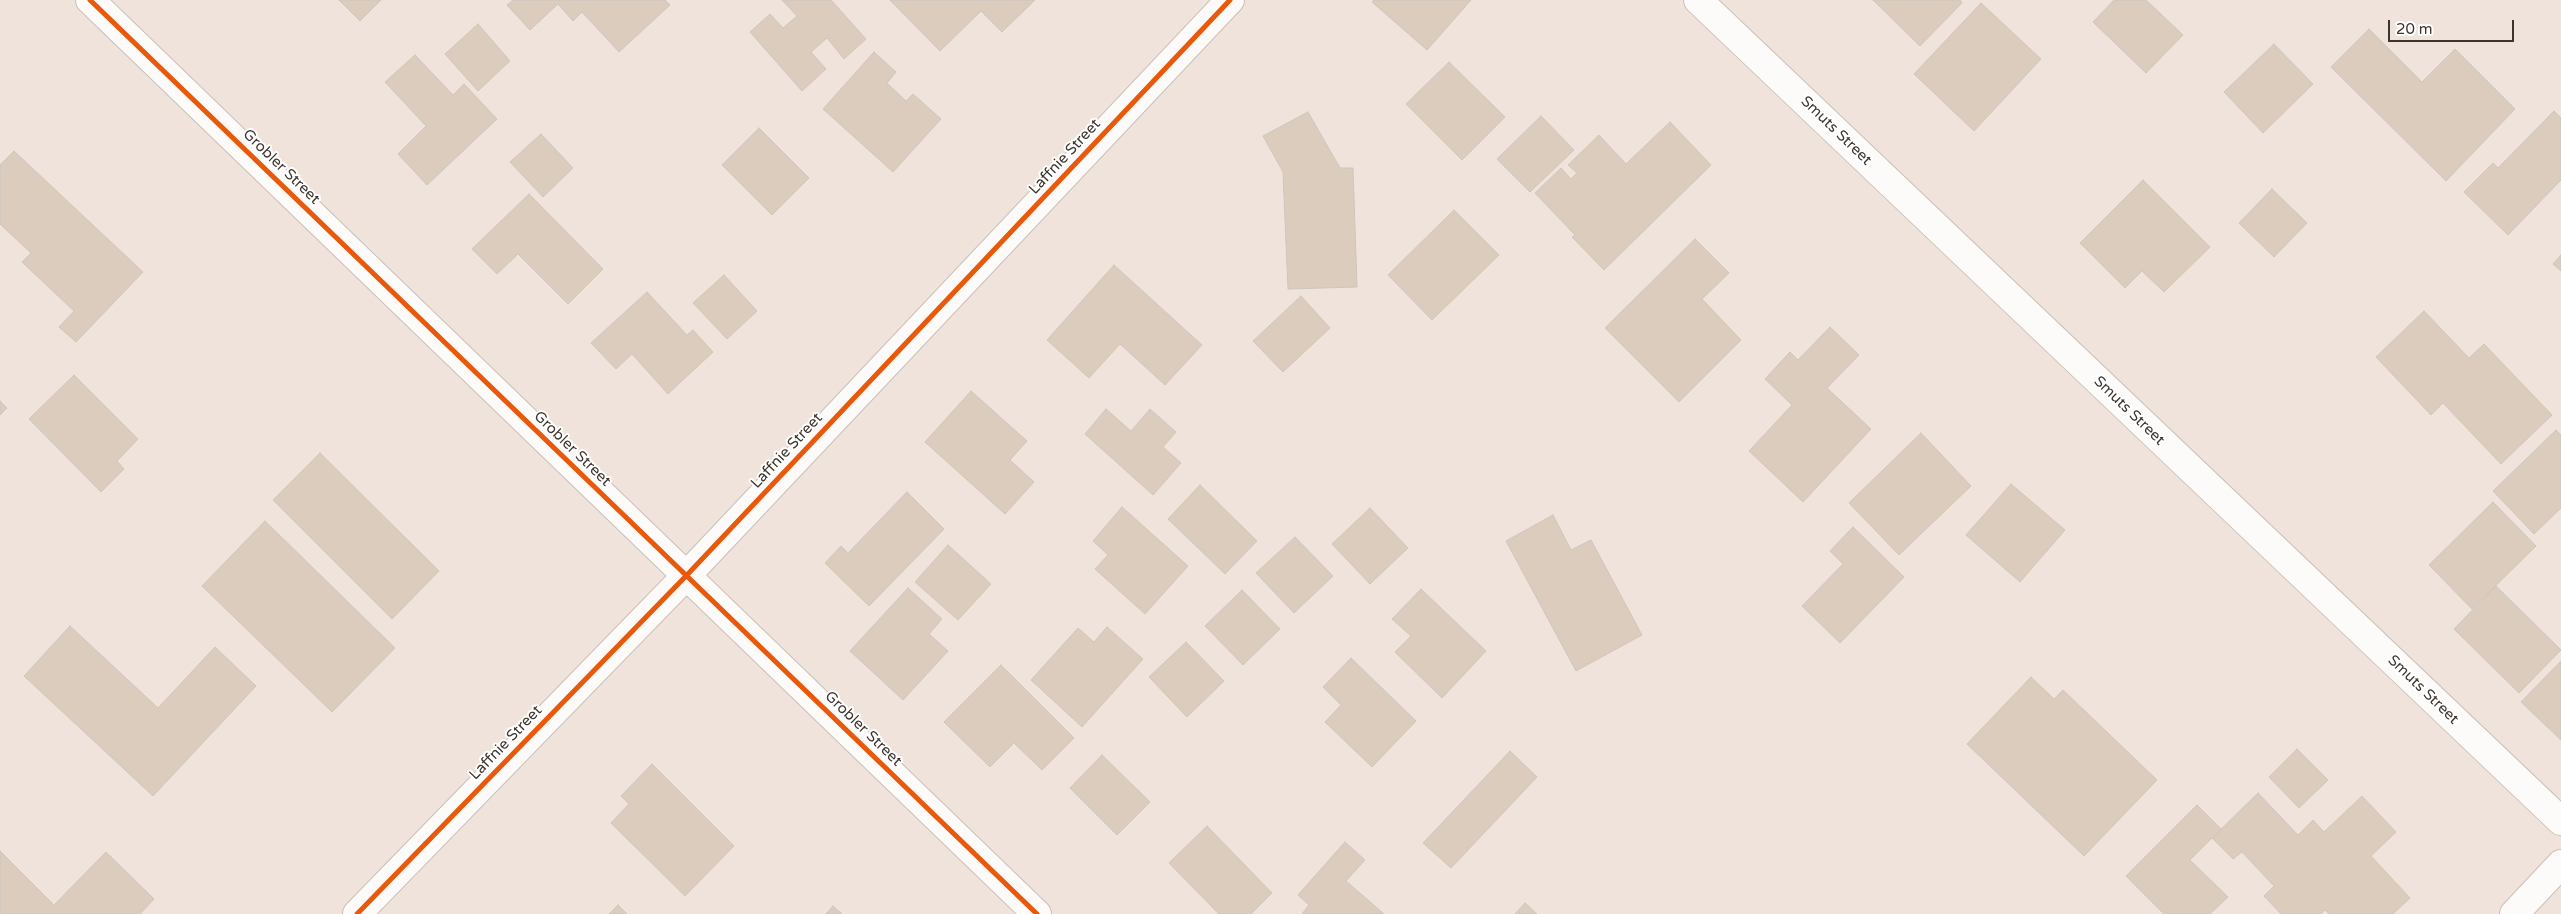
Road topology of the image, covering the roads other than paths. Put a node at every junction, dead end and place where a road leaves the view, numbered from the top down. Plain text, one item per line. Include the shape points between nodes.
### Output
1 (90, 0) edge
2 (1230, 0) edge
3 (1698, 0) edge
4 (686, 576) junction
5 (2561, 821) edge
6 (2561, 864) edge
7 (357, 914) edge
8 (1037, 914) edge
9 (2514, 914) edge

1 - 4 street, Grobler Street
2 - 4 street, Laffnie Street
3 - 5 street, Smuts Street
4 - 7 street, Laffnie Street
4 - 8 street, Grobler Street
6 - 9 street

